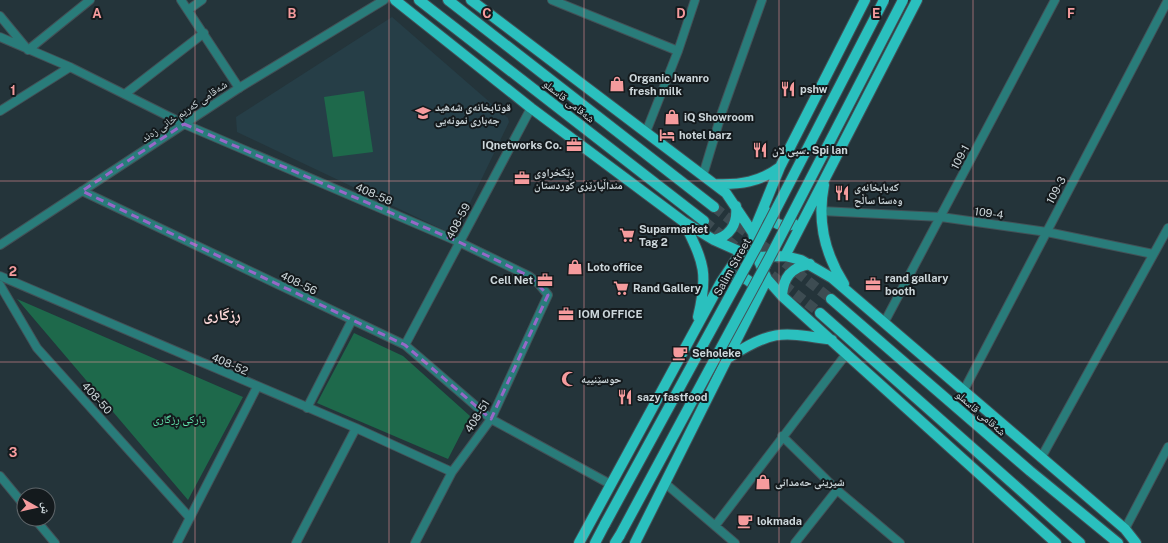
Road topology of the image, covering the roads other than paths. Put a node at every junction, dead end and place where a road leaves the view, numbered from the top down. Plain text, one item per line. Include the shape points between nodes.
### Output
1 (90, 0) edge
2 (181, 0) edge
3 (202, 0) edge
4 (384, 0) edge
5 (395, 0) edge
6 (419, 0) edge
7 (448, 0) edge
8 (471, 0) edge
9 (552, 0) edge
10 (695, 0) edge
11 (762, 0) edge
12 (865, 0) edge
13 (884, 0) edge
14 (903, 0) edge
15 (916, 0) edge
16 (1055, 0) edge
17 (1168, 0) edge
18 (188, 10) junction
19 (0, 16) edge
20 (204, 33) junction
21 (0, 37) edge
22 (28, 50) junction
23 (678, 51) junction
24 (70, 67) junction
25 (239, 88) junction
26 (125, 94) junction
27 (531, 108) junction
28 (0, 111) edge
29 (184, 124) junction
30 (646, 132) junction
31 (780, 167) junction
32 (703, 175) junction
33 (826, 176) junction
34 (715, 184) junction
35 (82, 191) junction
36 (764, 202) junction
37 (736, 206) junction
38 (714, 207) tunnel mouth
39 (821, 211) junction
40 (941, 217) junction
41 (704, 221) tunnel mouth
42 (802, 221) junction
43 (684, 222) junction
44 (1168, 228) edge
45 (1047, 232) junction
46 (753, 233) junction
47 (714, 240) junction
48 (459, 242) junction
49 (0, 245) edge
50 (741, 252) junction
51 (1153, 254) junction
52 (785, 256) junction
53 (757, 257) junction
54 (810, 264) junction
55 (0, 276) edge
56 (767, 280) junction
57 (720, 282) junction
58 (0, 285) edge
59 (847, 289) junction
60 (548, 295) joint
61 (782, 296) junction
62 (831, 298) tunnel mouth
63 (757, 301) junction
64 (820, 313) tunnel mouth
65 (352, 320) junction
66 (884, 322) junction
67 (694, 334) junction
68 (832, 340) junction
69 (405, 345) junction
70 (847, 353) junction
71 (728, 358) junction
72 (257, 387) junction
73 (964, 390) junction
74 (307, 408) junction
75 (491, 419) junction
76 (356, 428) junction
77 (782, 436) junction
78 (1168, 447) edge
79 (1041, 458) junction
80 (452, 472) junction
81 (0, 476) edge
82 (610, 484) junction
83 (666, 484) junction
84 (837, 490) junction
85 (16, 495) edge
86 (190, 518) junction
87 (715, 526) junction
88 (42, 527) edge
89 (1125, 529) junction
90 (617, 539) edge
91 (731, 542) edge
92 (55, 543) edge
93 (177, 543) edge
94 (296, 543) edge
95 (415, 543) edge
96 (579, 543) edge
97 (594, 543) edge
98 (635, 543) edge
99 (795, 543) edge
100 (900, 543) edge
101 (1056, 543) edge
102 (1080, 543) edge
103 (1118, 543) edge
104 (1136, 543) edge

1 - 22 street
2 - 18 street
3 - 18 street
4 - 25 street, شەقامی کەریم خانی زەند
5 - 27 main road
6 - 41 main road, شەقامی قاسملو
7 - 38 main road, شەقامی قاسملو
8 - 30 main road
9 - 23 street
10 - 23 street
11 - 32 street via 722,112
12 - 31 main road
13 - 97 main road, Salim Street, bridge via 758,246
14 - 90 main road, bridge via 772,253
15 - 33 main road
16 - 40 street, 109-1
17 - 45 street, 109-3
18 - 20 street
19 - 22 street
20 - 25 street
20 - 26 street
21 - 22 street, 408-58
22 - 24 street, 408-58
23 - 30 street
24 - 26 street, 408-58
24 - 28 street
25 - 29 street, شەقامی کەریم خانی زەند
26 - 29 street, 408-58
27 - 43 main road
27 - 48 street, 408-59
29 - 35 street, شەقامی کەریم خانی زەند
29 - 48 street, 408-58
30 - 32 main road
31 - 34 main road via 771,174 749,182
31 - 36 main road
32 - 34 main road
33 - 39 main road
33 - 42 main road
34 - 37 main road
35 - 49 street, شەقامی کەریم خانی زەند
35 - 65 street, 408-56
36 - 42 main road via 768,215 779,225 791,225
36 - 46 main road
37 - 46 main road
37 - 47 main road via 737,214 732,228 721,238
39 - 40 street, 109-4
39 - 59 main road via 822,232 828,252 836,272
40 - 45 street, 109-4
40 - 66 street, 109-1
42 - 52 main road
43 - 47 main road
43 - 67 main road via 700,254 704,274 703,294
44 - 51 street
45 - 51 street, 109-4
45 - 73 street, 109-3
46 - 53 main road
47 - 50 main road
48 - 60 street, 408-58 via 530,276
48 - 69 street, 408-59
50 - 53 main road
50 - 57 main road
51 - 79 street
52 - 53 main road
52 - 54 main road
53 - 56 main road
54 - 59 main road
54 - 61 main road via 800,266 789,274
55 - 72 street, 408-52
56 - 61 main road
56 - 63 main road
57 - 63 main road via 729,277 743,278 754,287
57 - 67 main road
58 - 86 street, 408-50 via 37,348
59 - 66 main road
60 - 75 street, 408-51
61 - 68 main road
62 - 103 main road, شەقامی قاسملو via 1030,471
63 - 71 main road
64 - 102 main road
65 - 69 street, 408-56
65 - 74 street
66 - 73 main road
67 - 82 main road
68 - 70 main road
68 - 71 main road via 794,334 771,335
69 - 75 street, 408-56
70 - 77 street
70 - 101 main road
71 - 83 main road
72 - 74 street, 408-52
72 - 86 street
73 - 79 main road
74 - 76 street, 408-52
75 - 80 street, 408-51
75 - 82 street, 408-56
76 - 80 street, 408-52
76 - 94 street
77 - 84 street
77 - 87 street
78 - 89 street
79 - 89 main road
80 - 95 street, 408-51
81 - 85 street
82 - 96 main road
83 - 87 street
83 - 98 main road
84 - 99 street
84 - 100 street
86 - 93 street
87 - 91 street
88 - 92 street
89 - 104 main road

